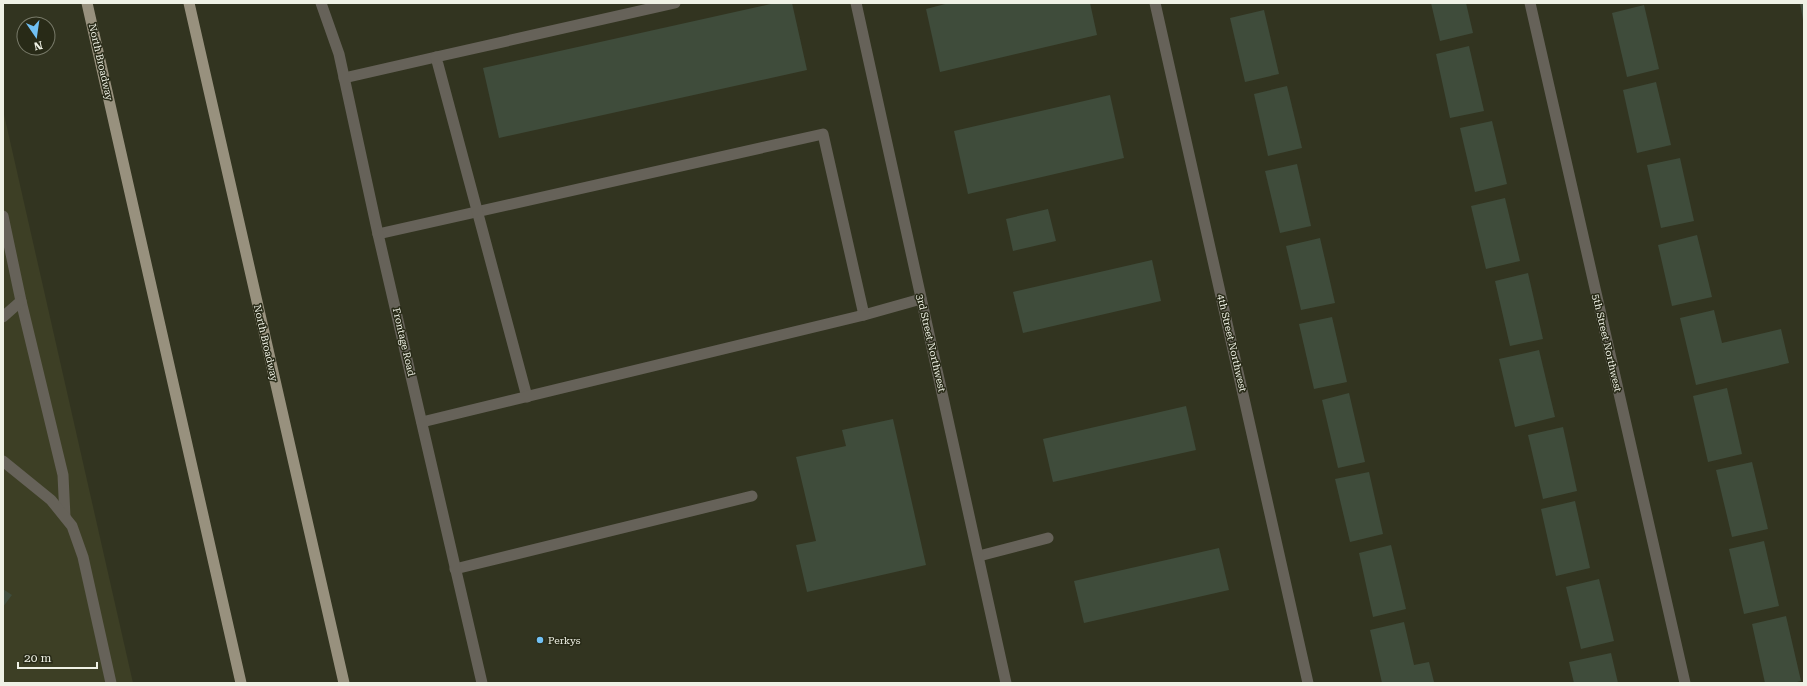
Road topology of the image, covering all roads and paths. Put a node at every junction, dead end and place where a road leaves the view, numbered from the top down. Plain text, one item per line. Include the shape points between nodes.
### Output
1 (87, 3) edge
2 (188, 3) edge
3 (321, 3) edge
4 (675, 3) edge
5 (856, 3) edge
6 (1155, 3) edge
7 (1530, 3) edge
8 (436, 57) junction
9 (344, 78) junction
10 (478, 212) junction
11 (3, 216) edge
12 (378, 234) junction
13 (921, 299) junction
14 (21, 301) junction
15 (864, 315) junction
16 (3, 317) edge
17 (527, 397) junction
18 (422, 422) junction
19 (3, 461) edge
20 (752, 496) dead end
21 (65, 517) junction
22 (1048, 538) dead end
23 (979, 556) junction
24 (455, 569) junction
25 (111, 683) edge
26 (241, 683) edge
27 (344, 683) edge
28 (482, 683) edge
29 (1006, 683) edge
30 (1308, 683) edge
31 (1685, 683) edge

1 - 26 main road, North Broadway
2 - 27 main road, North Broadway
3 - 9 street, Frontage Road via 339,54
4 - 8 street
5 - 13 street, 3rd Street Northwest
6 - 30 street, 4th Street Northwest
7 - 31 street, 5th Street Northwest
8 - 9 street
8 - 10 street
9 - 12 street, Frontage Road
10 - 12 street
10 - 15 street via 823,134
10 - 17 street
11 - 14 street
12 - 18 street, Frontage Road
13 - 15 street
13 - 23 street, 3rd Street Northwest
14 - 16 street
14 - 21 street via 63,476
15 - 17 street
17 - 18 street
18 - 24 street, Frontage Road
19 - 21 street via 51,500
20 - 24 street
21 - 25 street via 72,526 83,557
22 - 23 street
23 - 29 street, 3rd Street Northwest
24 - 28 street, Frontage Road

